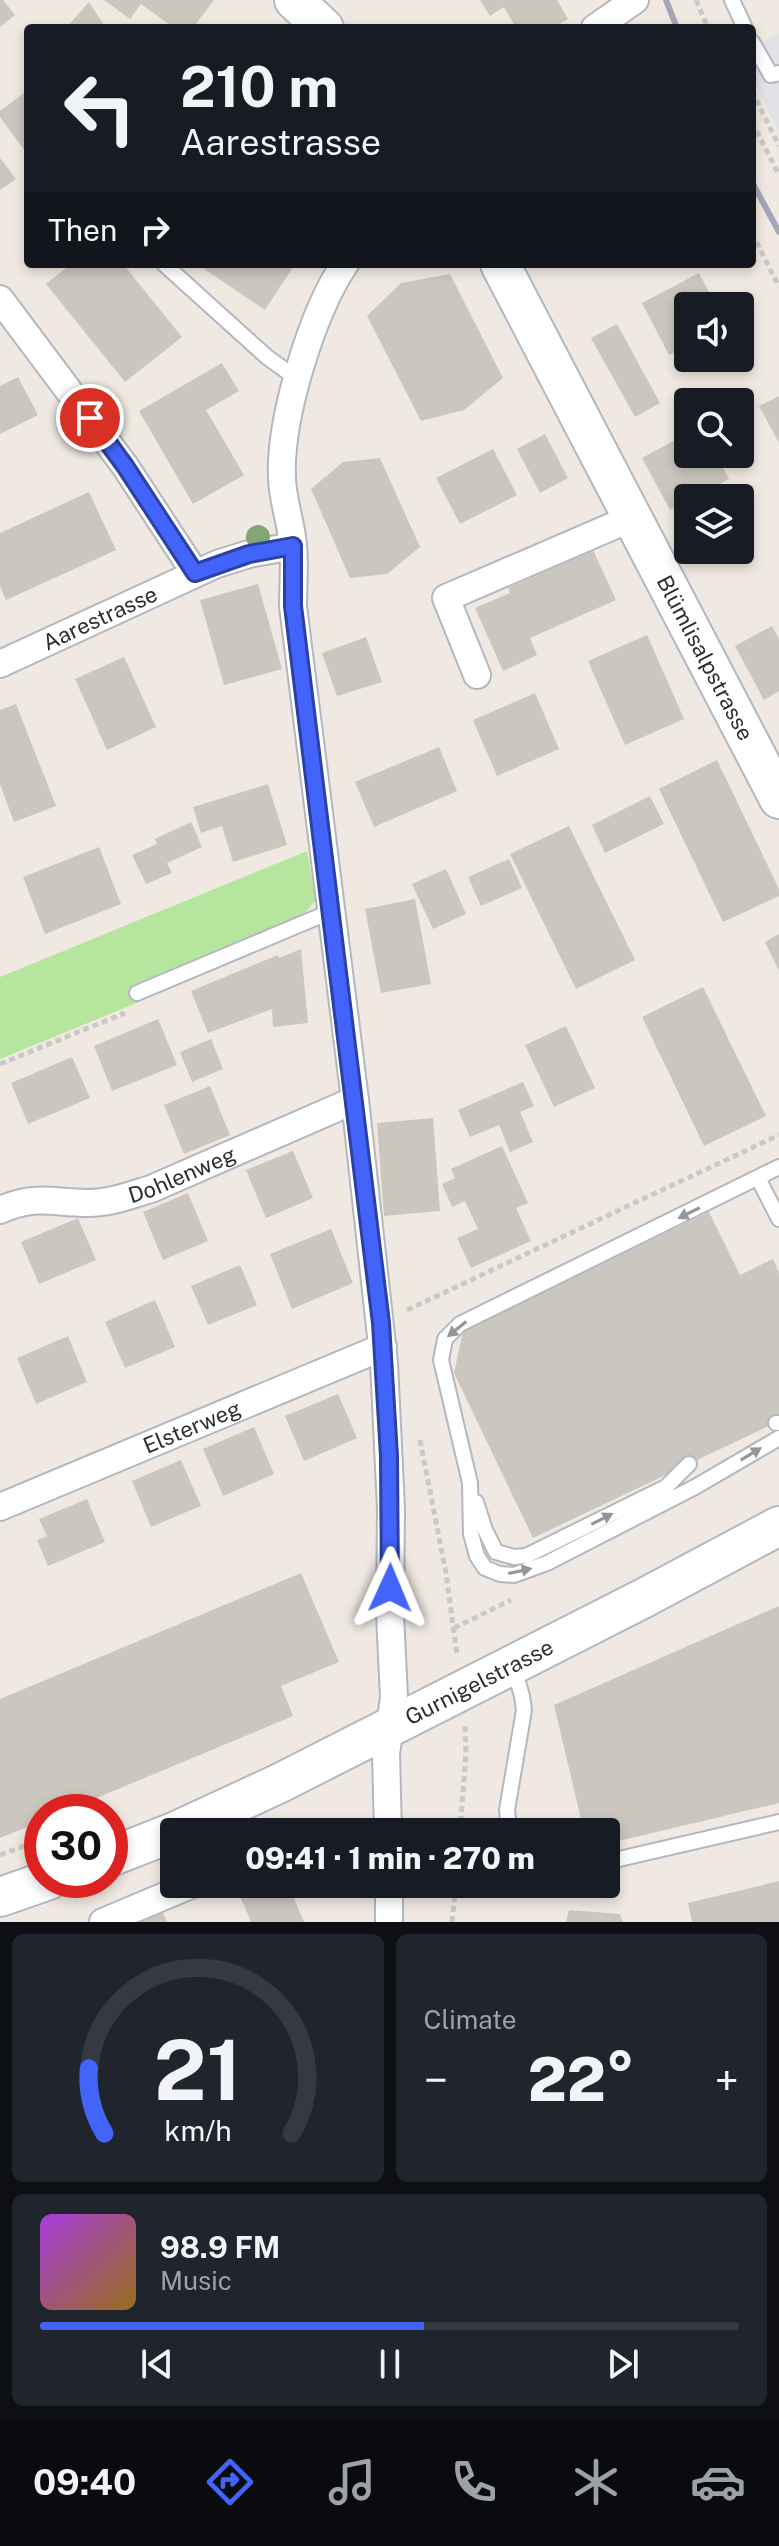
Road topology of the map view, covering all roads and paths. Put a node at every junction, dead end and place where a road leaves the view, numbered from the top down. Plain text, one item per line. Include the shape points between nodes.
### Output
1 (294, 0) edge
2 (635, 0) edge
3 (696, 0) edge
4 (732, 0) edge
5 (320, 24) edge
6 (601, 24) edge
7 (706, 24) edge
8 (743, 24) edge
9 (756, 49) edge
10 (779, 73) edge
11 (756, 98) edge
12 (756, 130) edge
13 (779, 146) edge
14 (779, 175) edge
15 (756, 241) edge
16 (168, 268) edge
17 (343, 268) edge
18 (502, 268) edge
19 (779, 287) edge
20 (0, 299) edge
21 (296, 378) junction
22 (634, 517) junction
23 (293, 546) junction
24 (195, 573) junction
25 (1, 662) edge
26 (477, 675) dead end
27 (779, 799) edge
28 (332, 911) junction
29 (144, 990) joint
30 (0, 1064) edge
31 (355, 1100) junction
32 (779, 1135) edge
33 (779, 1167) edge
34 (758, 1178) junction
35 (0, 1210) edge
36 (779, 1219) edge
37 (382, 1335) junction
38 (418, 1433) dead end
39 (779, 1438) edge
40 (689, 1464) dead end
41 (470, 1483) junction
42 (0, 1507) edge
43 (779, 1526) edge
44 (457, 1656) dead end
45 (512, 1664) junction
46 (465, 1721) dead end
47 (389, 1727) junction
48 (208, 1818) edge
49 (388, 1818) edge
50 (461, 1818) edge
51 (508, 1818) edge
52 (779, 1822) edge
53 (160, 1837) edge
54 (24, 1846) edge
55 (128, 1850) edge
56 (0, 1855) edge
57 (620, 1859) edge
58 (24, 1889) edge
59 (0, 1897) edge
60 (160, 1898) edge
61 (389, 1898) edge
62 (455, 1898) edge
63 (103, 1922) edge
64 (389, 1922) edge
65 (452, 1922) edge

1 - 5 main road
2 - 6 street
3 - 7 path
4 - 8 lane
9 - 10 lane via 771,75
11 - 13 path
12 - 14 path
15 - 19 path
16 - 21 lane
17 - 21 street via 320,311
18 - 22 main road, Blümlisalpstrasse
20 - 24 street via 125,466
21 - 23 street via 282,457
22 - 26 street via 446,598
22 - 27 main road, Blümlisalpstrasse
23 - 24 street, Aarestrasse
23 - 28 street via 293,606
24 - 25 street, Aarestrasse
28 - 29 lane
28 - 31 street
29 - 30 path via 145,1004
31 - 35 street, Dohlenweg via 124,1198 88,1203 31,1200
31 - 37 street
32 - 37 path
33 - 34 lane
34 - 36 lane
34 -> 41 lane via 460,1324 445,1339 441,1360
37 - 42 street, Elsterweg
37 - 47 street via 391,1509 394,1697
38 - 44 path
41 -> 39 lane via 477,1556 485,1568 514,1575 695,1487
41 -> 40 lane via 492,1546 514,1557 541,1550 666,1487
43 - 45 main road, Gurnigelstrasse
45 - 47 main road, Gurnigelstrasse
45 - 51 lane via 524,1710
46 - 50 path
47 - 48 main road, Gurnigelstrasse
47 - 49 street
52 - 57 lane
53 - 55 main road, Gurnigelstrasse
54 - 56 path
58 - 59 main road
60 - 63 street
61 - 64 street
62 - 65 path

